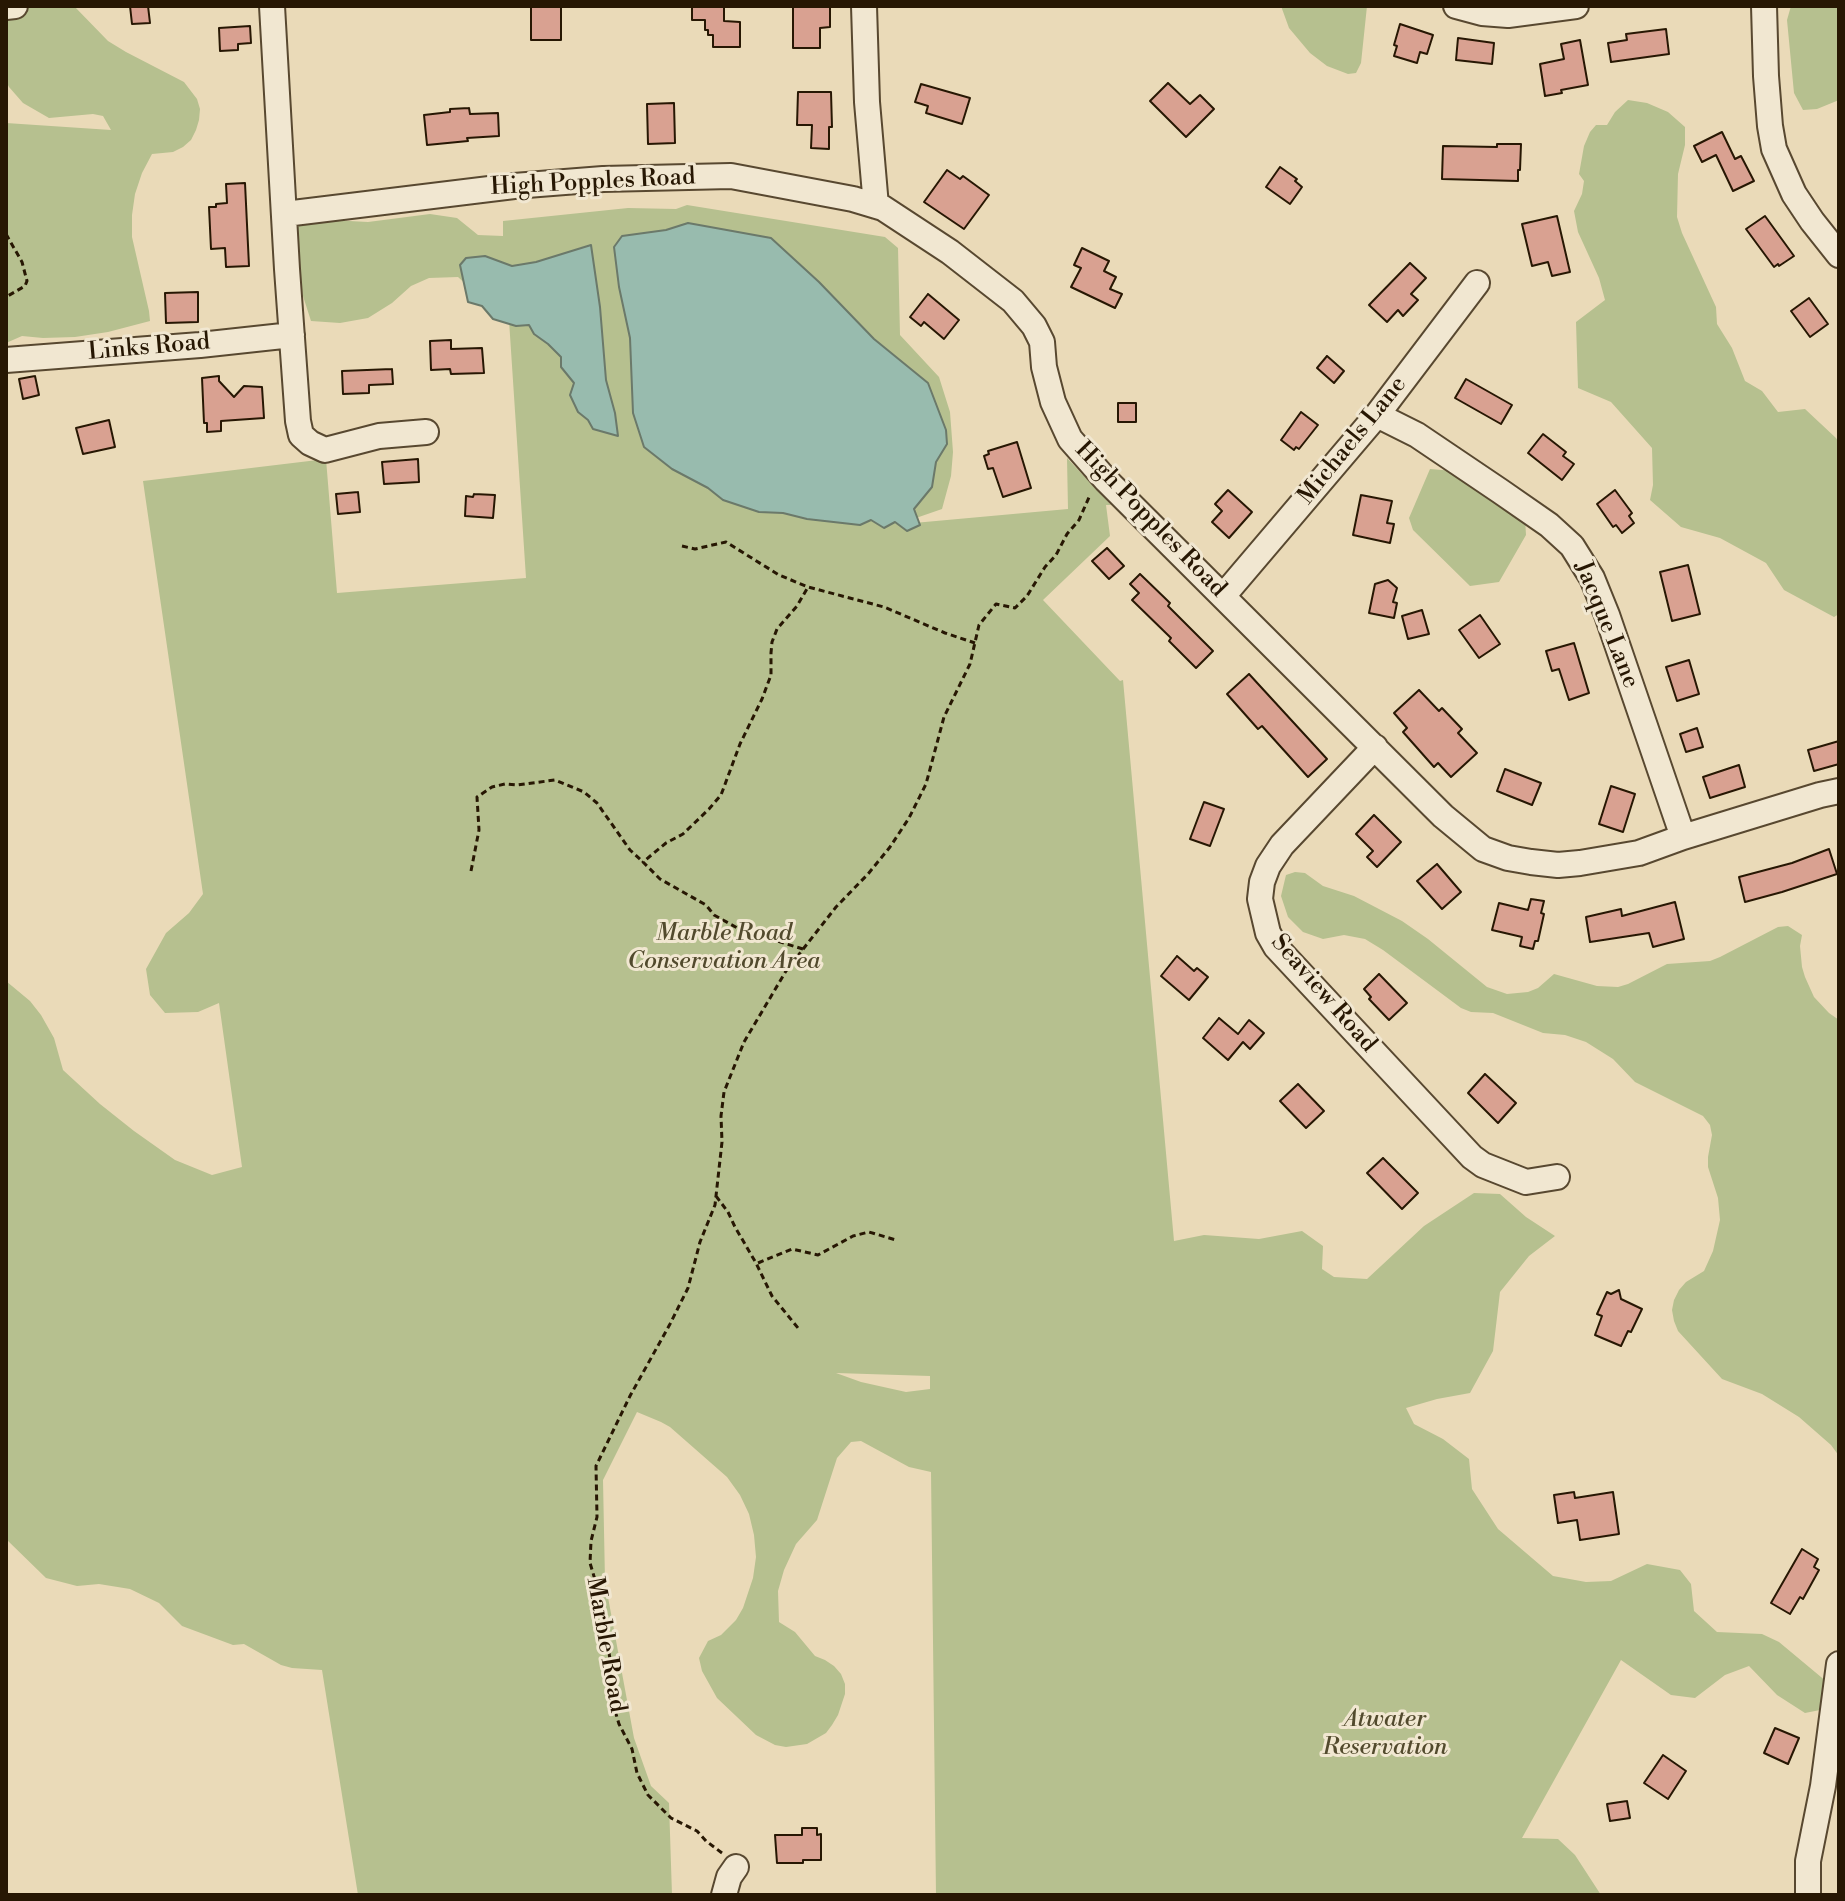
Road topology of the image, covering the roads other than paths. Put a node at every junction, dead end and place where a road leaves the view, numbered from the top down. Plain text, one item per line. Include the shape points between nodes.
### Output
1 (15, 6) edge
2 (272, 6) edge
3 (864, 6) edge
4 (1456, 6) edge
5 (1576, 6) edge
6 (1764, 6) edge
7 (6, 7) edge
8 (876, 206) junction
9 (285, 214) junction
10 (1839, 255) edge
11 (1477, 283) dead end
12 (292, 335) junction
13 (6, 360) edge
14 (1377, 415) junction
15 (426, 432) dead end
16 (1224, 595) junction
17 (1375, 747) junction
18 (1839, 791) edge
19 (1683, 837) junction
20 (1557, 1177) dead end
21 (1839, 1664) edge
22 (736, 1867) road end
23 (724, 1895) edge
24 (1808, 1895) edge

1 - 7 street
2 - 9 street
3 - 8 street
4 - 5 street via 1508,15
6 - 10 street via 1774,149 1794,194
8 - 9 street, High Popples Road via 731,176 514,186
8 - 16 street, High Popples Road via 950,252 1013,301 1042,342 1053,402 1070,439
9 - 12 street
11 - 14 street, Michaels Lane
12 - 13 street, Links Road
12 - 15 street via 298,421 301,435 310,443 325,450 379,436
14 - 16 street, Michaels Lane
14 - 19 street, Jacque Lane via 1465,467 1572,546 1607,615
16 - 17 street, High Popples Road
17 - 19 street, High Popples Road via 1465,836 1508,858 1580,863 1639,853
17 - 20 street, Seaview Road via 1268,866 1260,899 1268,933 1472,1157 1526,1182
18 - 19 street, High Popples Road
21 - 24 street via 1808,1861
22 - 23 street

